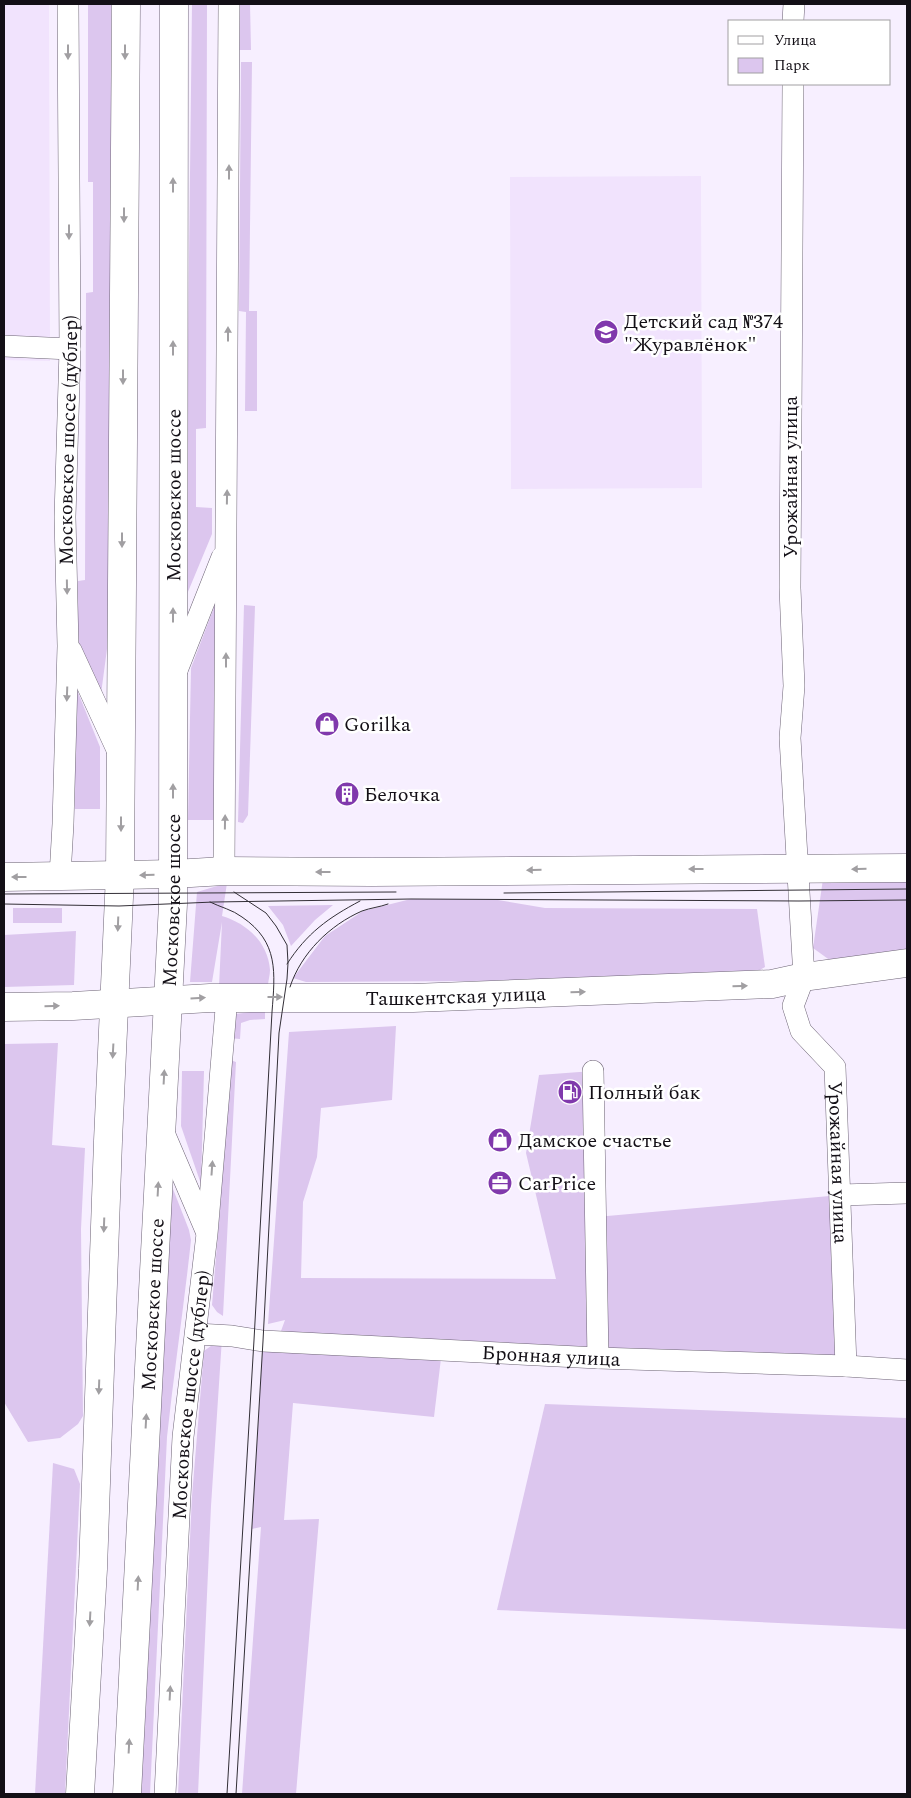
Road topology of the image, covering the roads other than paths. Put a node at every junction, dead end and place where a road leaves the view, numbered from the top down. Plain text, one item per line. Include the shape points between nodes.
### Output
1 (68, 4) edge
2 (126, 4) edge
3 (174, 4) edge
4 (229, 4) edge
5 (794, 4) edge
6 (793, 20) edge
7 (793, 85) edge
8 (4, 346) edge
9 (70, 349) junction
10 (227, 545) junction
11 (68, 646) junction
12 (173, 681) junction
13 (121, 758) junction
14 (907, 868) edge
15 (796, 869) junction
16 (224, 871) junction
17 (174, 874) junction
18 (120, 875) junction
19 (60, 876) junction
20 (4, 877) edge
21 (907, 963) edge
22 (804, 976) junction
23 (227, 998) junction
24 (169, 1000) junction
25 (116, 1002) junction
26 (4, 1007) edge
27 (593, 1071) dead end
28 (161, 1126) junction
29 (907, 1193) edge
30 (841, 1195) junction
31 (207, 1234) junction
32 (197, 1334) junction
33 (598, 1358) junction
34 (846, 1366) junction
35 (907, 1370) edge
36 (80, 1794) edge
37 (127, 1794) edge
38 (165, 1794) edge

1 -> 9 street, Московское шоссе (дублер)
2 -> 13 main road
12 -> 3 main road, Московское шоссе
10 -> 4 street
5 - 6 street
7 - 15 street, Урожайная улица via 790,588 794,686 790,738
8 - 9 street
9 -> 11 street, Московское шоссе (дублер) via 65,517
10 - 12 street
16 -> 10 street
11 - 13 street
11 -> 19 street, Московское шоссе (дублер)
17 -> 12 main road, Московское шоссе
13 -> 18 main road
14 -> 15 main road
15 -> 16 main road
15 - 22 street, Урожайная улица
16 - 17 main road
17 -> 18 main road
17 - 24 main road, Московское шоссе
18 - 19 main road
18 -> 25 main road
19 -> 20 main road
21 - 22 main road, Ташкентская улица
23 -> 22 main road, Ташкентская улица via 413,998 772,984
22 - 30 street, Урожайная улица via 793,1006 801,1031 835,1067
24 -> 23 main road, Ташкентская улица
31 -> 23 street, Московское шоссе (дублер)
24 - 25 main road, Ташкентская улица
28 -> 24 main road, Московское шоссе
26 -> 25 main road, Ташкентская улица
25 -> 36 main road via 108,1141 94,1568
27 - 33 street
28 - 31 street
37 -> 28 main road, Московское шоссе
29 - 30 street
30 - 34 street, Урожайная улица
31 - 32 street, Московское шоссе (дублер)
32 - 33 street, Бронная улица via 263,1341
38 -> 32 street, Московское шоссе (дублер) via 184,1437
33 - 34 street, Бронная улица
34 - 35 street, Бронная улица

